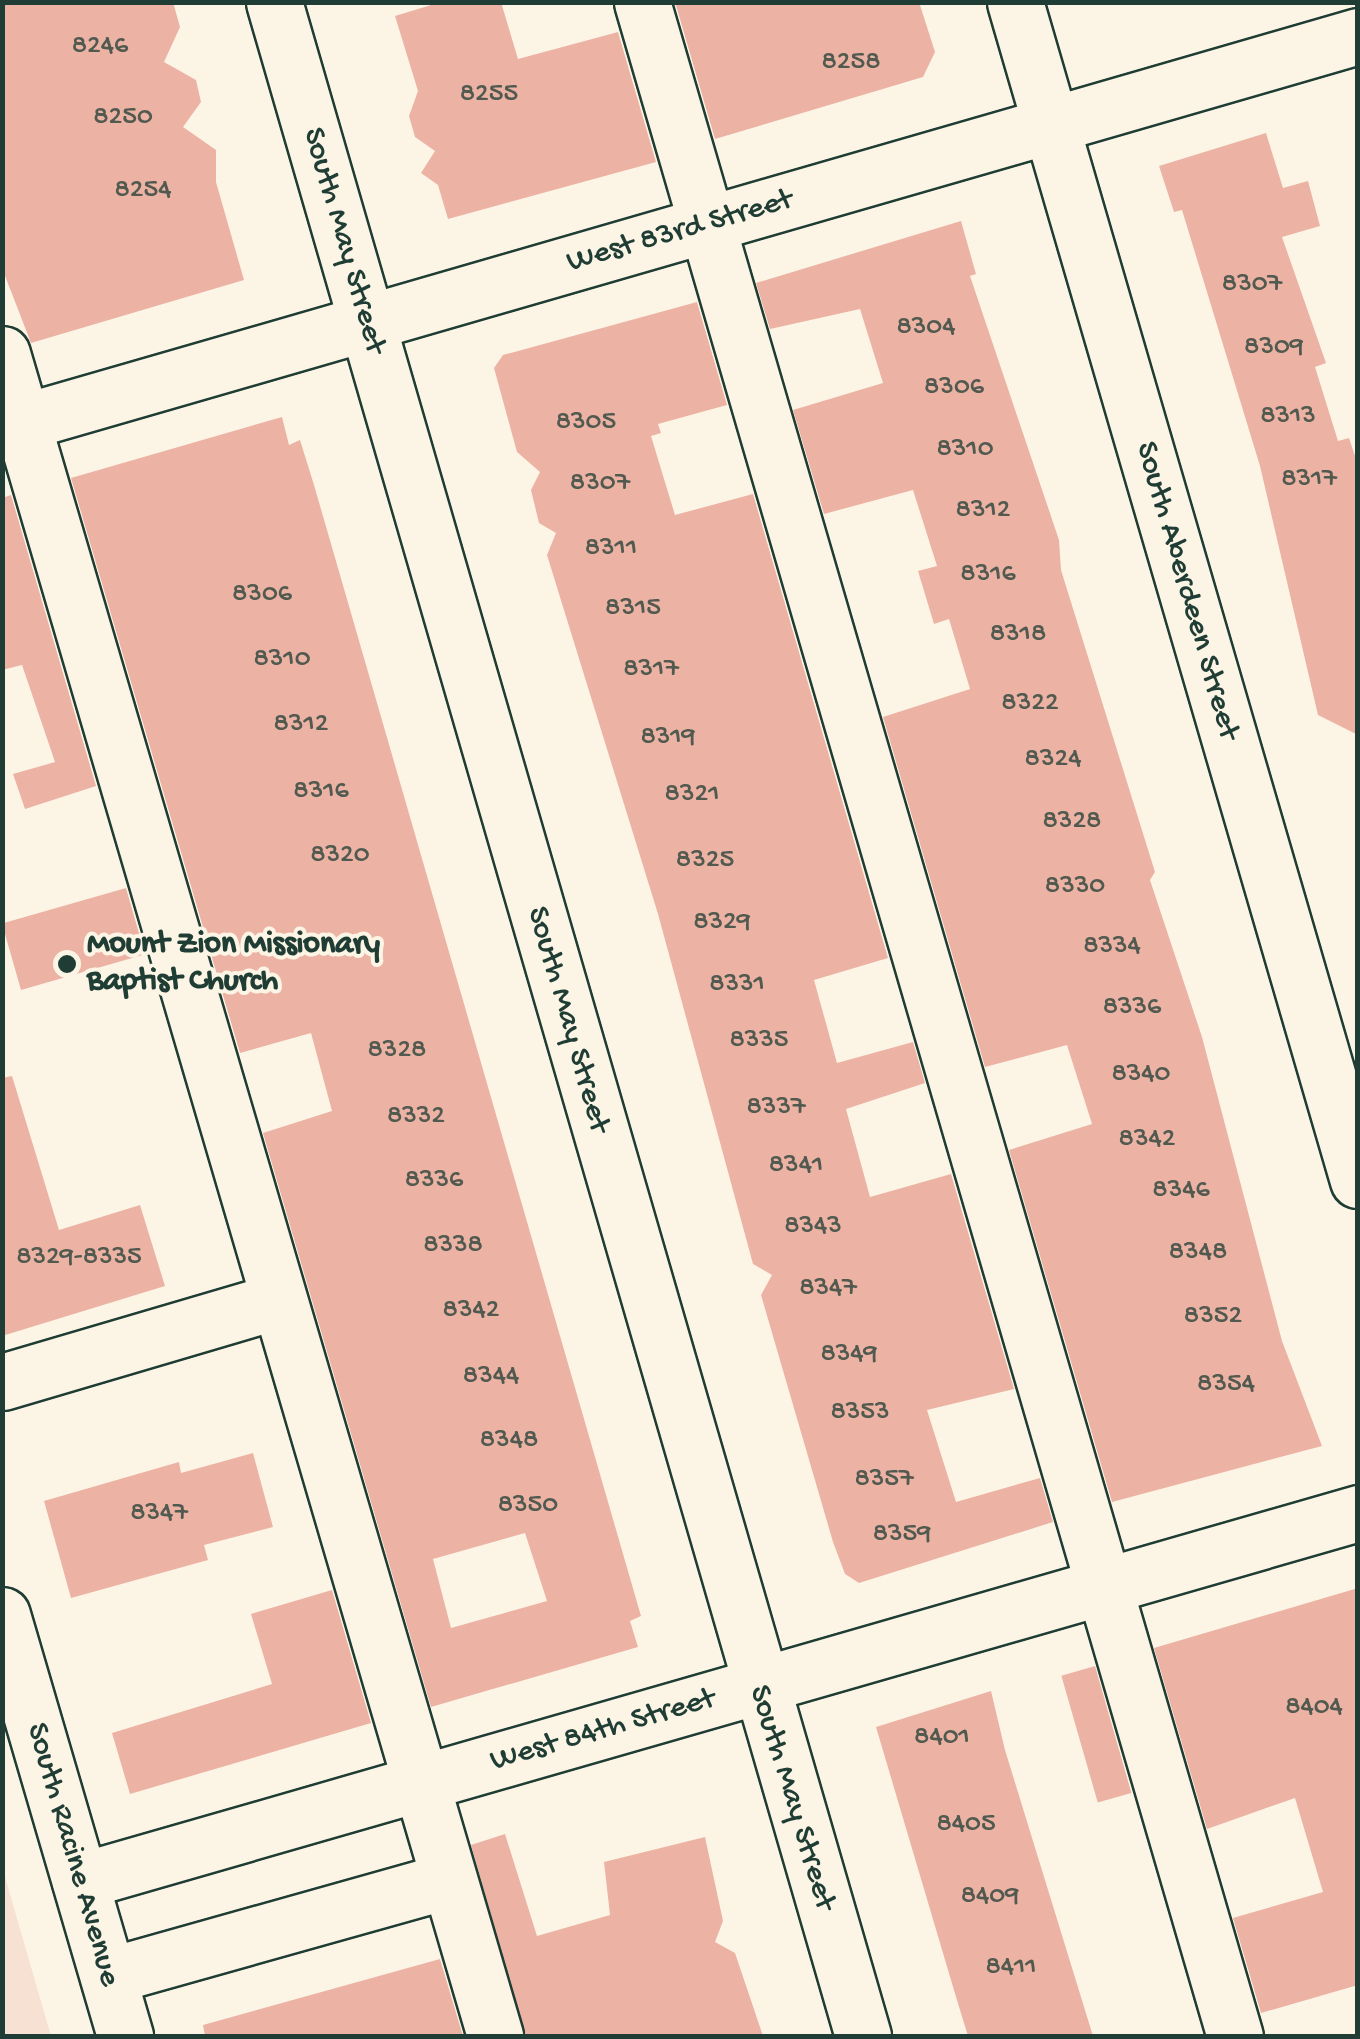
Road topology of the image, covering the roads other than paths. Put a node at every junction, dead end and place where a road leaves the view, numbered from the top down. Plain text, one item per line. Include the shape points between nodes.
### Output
1 (274, 2) edge
2 (642, 2) edge
3 (1015, 2) edge
4 (1358, 36) edge
5 (1051, 124) junction
6 (706, 224) junction
7 (367, 322) junction
8 (2, 354) edge
9 (13, 425) edge
10 (1358, 1180) edge
11 (278, 1301) junction
12 (2, 1382) edge
13 (1358, 1514) edge
14 (1104, 1586) junction
15 (2, 1615) edge
16 (758, 1686) junction
17 (421, 1783) junction
18 (449, 1880) junction
19 (80, 1881) junction
20 (108, 1976) junction
21 (125, 2036) edge
22 (495, 2036) edge
23 (862, 2036) edge
24 (1235, 2036) edge

1 - 7 street, South May Street
2 - 6 street
3 - 5 street, South Aberdeen Street
4 - 5 street, West 83rd Street
5 - 6 street, West 83rd Street
5 - 10 street, South Aberdeen Street
6 - 7 street, West 83rd Street
6 - 14 street
7 - 9 street, West 83rd Street
7 - 16 street, South May Street
8 - 9 street
9 - 11 street
11 - 12 street
11 - 17 street
13 - 14 street, West 84th Street
14 - 16 street, West 84th Street
14 - 24 street
15 - 19 street, South Racine Avenue
16 - 17 street, West 84th Street
16 - 23 street, South May Street
17 - 18 street
17 - 19 street, West 84th Street
18 - 20 street
18 - 22 street
19 - 20 street, South Racine Avenue
20 - 21 street, South Racine Avenue

